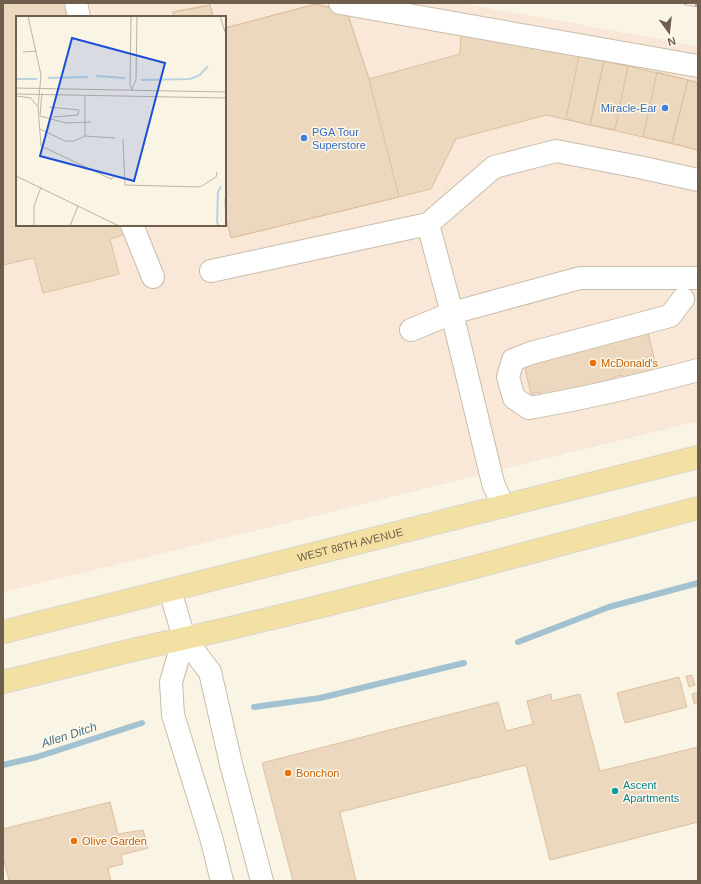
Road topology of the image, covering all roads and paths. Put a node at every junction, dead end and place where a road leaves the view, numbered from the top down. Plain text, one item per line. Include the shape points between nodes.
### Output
1 (76, 3) edge
2 (340, 3) edge
3 (79, 16) edge
4 (698, 66) edge
5 (698, 180) edge
6 (428, 224) junction
7 (132, 226) edge
8 (211, 271) dead end
9 (153, 277) dead end
10 (698, 278) edge
11 (682, 299) dead end
12 (452, 313) junction
13 (411, 330) dead end
14 (698, 370) edge
15 (698, 457) edge
16 (503, 506) junction
17 (698, 508) edge
18 (170, 590) junction
19 (3, 632) edge
20 (184, 638) junction
21 (3, 682) edge
22 (222, 881) edge
23 (262, 881) edge

1 - 3 street
2 - 4 street
5 - 6 street via 556,152 494,167
6 - 8 street
6 - 12 street
7 - 9 street
10 - 12 street via 580,278
11 - 14 street via 670,316 531,352 513,360 508,376 514,398 529,408
12 - 13 street
12 - 16 street via 493,482
15 - 16 main road, WEST 88TH AVENUE
16 - 18 main road, WEST 88TH AVENUE
17 - 20 main road via 451,574
18 - 19 main road, WEST 88TH AVENUE
18 - 20 street
20 - 21 main road
20 - 22 street via 171,682 173,715 212,837
20 - 23 street via 210,672

